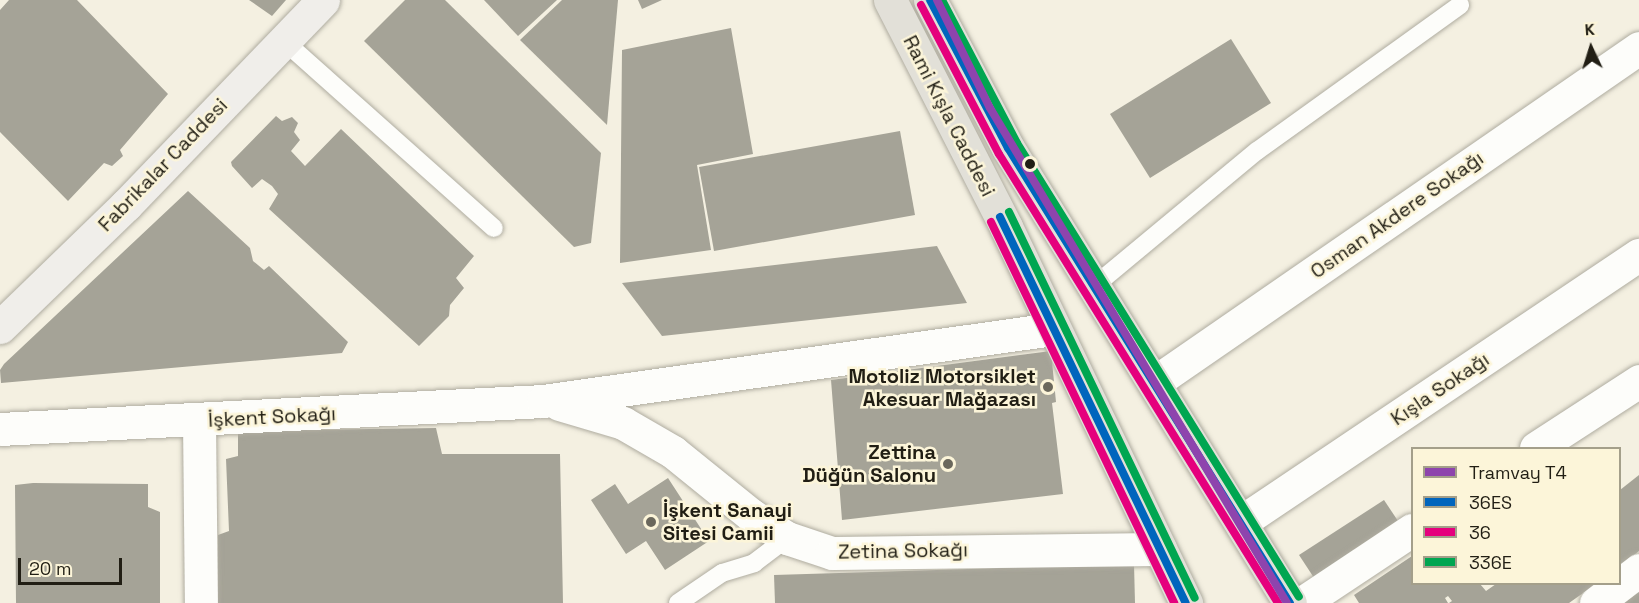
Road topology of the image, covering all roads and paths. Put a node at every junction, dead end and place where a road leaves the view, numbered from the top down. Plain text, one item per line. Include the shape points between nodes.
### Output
1 (322, 0) edge
2 (890, 0) edge
3 (930, 0) edge
4 (1460, 5) dead end
5 (284, 41) junction
6 (1639, 48) edge
7 (494, 228) dead end
8 (1639, 255) edge
9 (1094, 287) junction
10 (0, 327) edge
11 (1053, 329) junction
12 (1639, 381) edge
13 (1155, 382) junction
14 (543, 401) junction
15 (199, 421) junction
16 (0, 429) edge
17 (1538, 447) edge
18 (1241, 522) junction
19 (1411, 531) edge
20 (787, 538) junction
21 (1160, 549) junction
22 (1639, 570) edge
23 (1621, 584) edge
24 (1619, 585) edge
25 (1283, 596) edge
26 (201, 603) edge
27 (678, 603) edge
28 (1185, 603) edge
29 (1302, 603) edge
30 (1596, 603) edge

1 - 5 street, Fabrikalar Caddesi
2 - 11 main road, Rami Kışla Caddesi
3 - 9 main road, Rami Kışla Caddesi via 1008,148
4 - 9 lane via 1257,151
5 - 7 lane
5 - 10 street, Fabrikalar Caddesi via 126,205
6 - 13 street, Osman Akdere Sokağı
8 - 18 street, Kışla Sokağı
9 - 13 main road, Rami Kışla Caddesi
11 - 14 street
11 - 21 main road, Rami Kışla Caddesi
12 - 17 street
13 - 18 main road, Rami Kışla Caddesi
14 - 15 street, İşkent Sokağı
14 - 20 street, Zetina Sokağı via 588,410 622,423 673,452 751,515
15 - 16 street, İşkent Sokağı
15 - 26 street
18 - 25 main road, Rami Kışla Caddesi
19 - 29 street
20 - 21 street, Zetina Sokağı via 831,553
20 - 27 lane via 754,563 722,573
21 - 28 main road, Rami Kışla Caddesi
22 - 23 street
24 - 30 street

